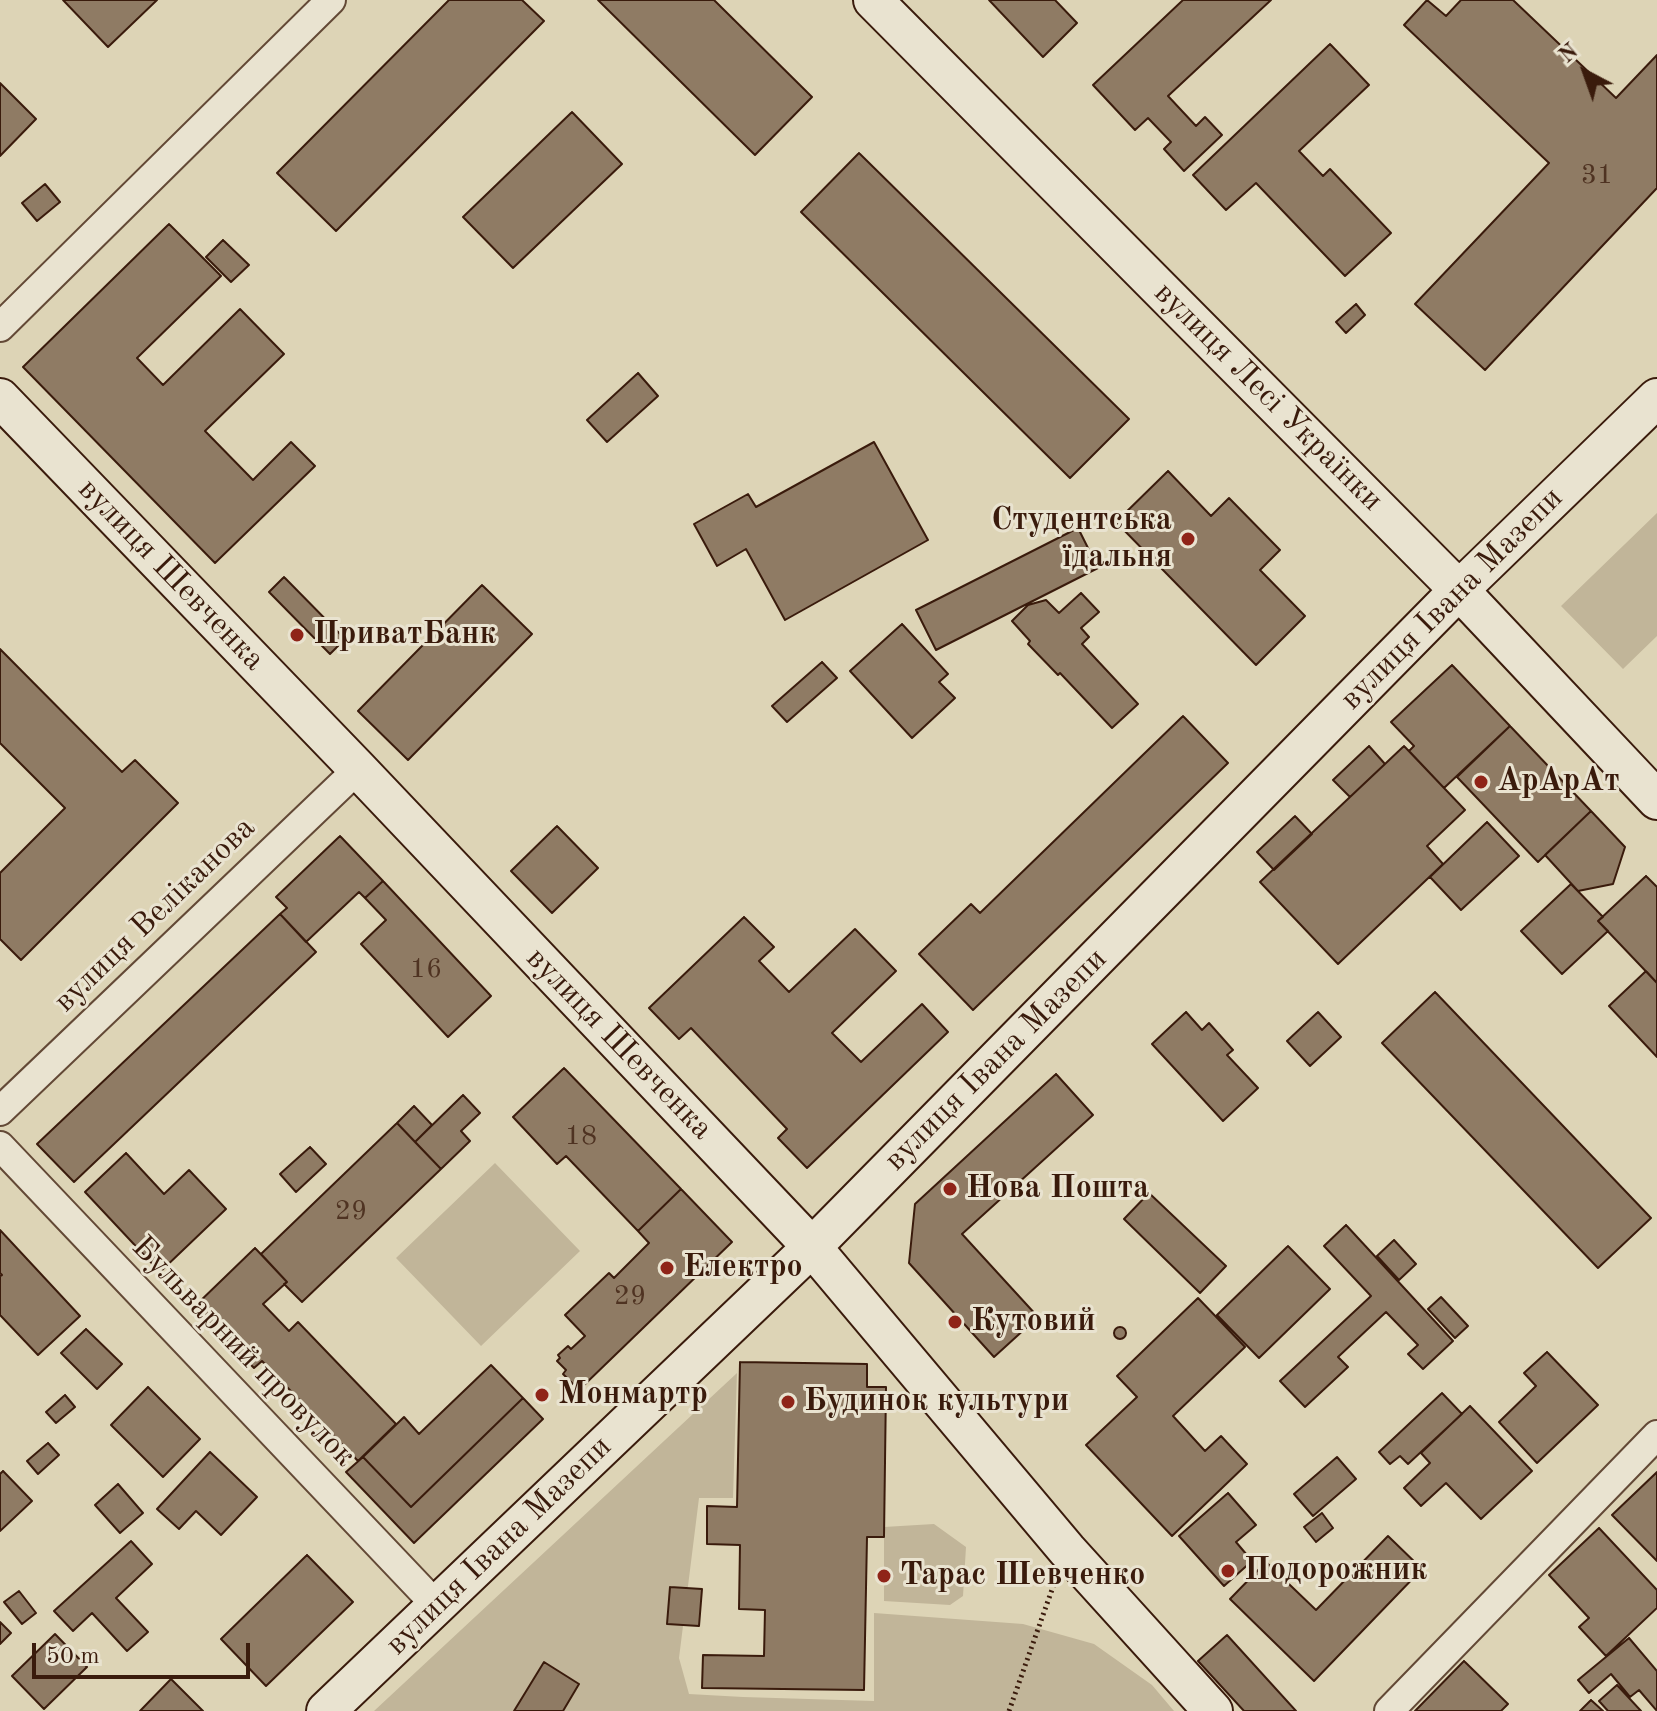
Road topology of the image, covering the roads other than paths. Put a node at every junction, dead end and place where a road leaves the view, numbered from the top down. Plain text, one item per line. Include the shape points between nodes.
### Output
1 (331, 0) edge
2 (873, 0) edge
3 (0, 327) edge
4 (0, 398) edge
5 (1657, 398) edge
6 (1459, 590) junction
7 (358, 769) junction
8 (1657, 800) edge
9 (0, 1111) edge
10 (0, 1146) edge
11 (812, 1247) junction
12 (1657, 1435) edge
13 (436, 1605) junction
14 (326, 1711) edge
15 (1213, 1711) edge
16 (1389, 1711) edge

1 - 3 street
2 - 6 street, вулиця Лесі Українки
4 - 7 street, вулиця Шевченка
5 - 6 street, вулиця Івана Мазепи
6 - 8 street, вулиця Лесі Українки
6 - 11 street, вулиця Івана Мазепи
7 - 9 street, вулиця Веліканова
7 - 11 street, вулиця Шевченка
10 - 13 street, Бульварний провулок
11 - 13 street, вулиця Івана Мазепи
11 - 15 street, вулиця Шевченка via 1067,1550
12 - 16 street
13 - 14 street, вулиця Івана Мазепи

